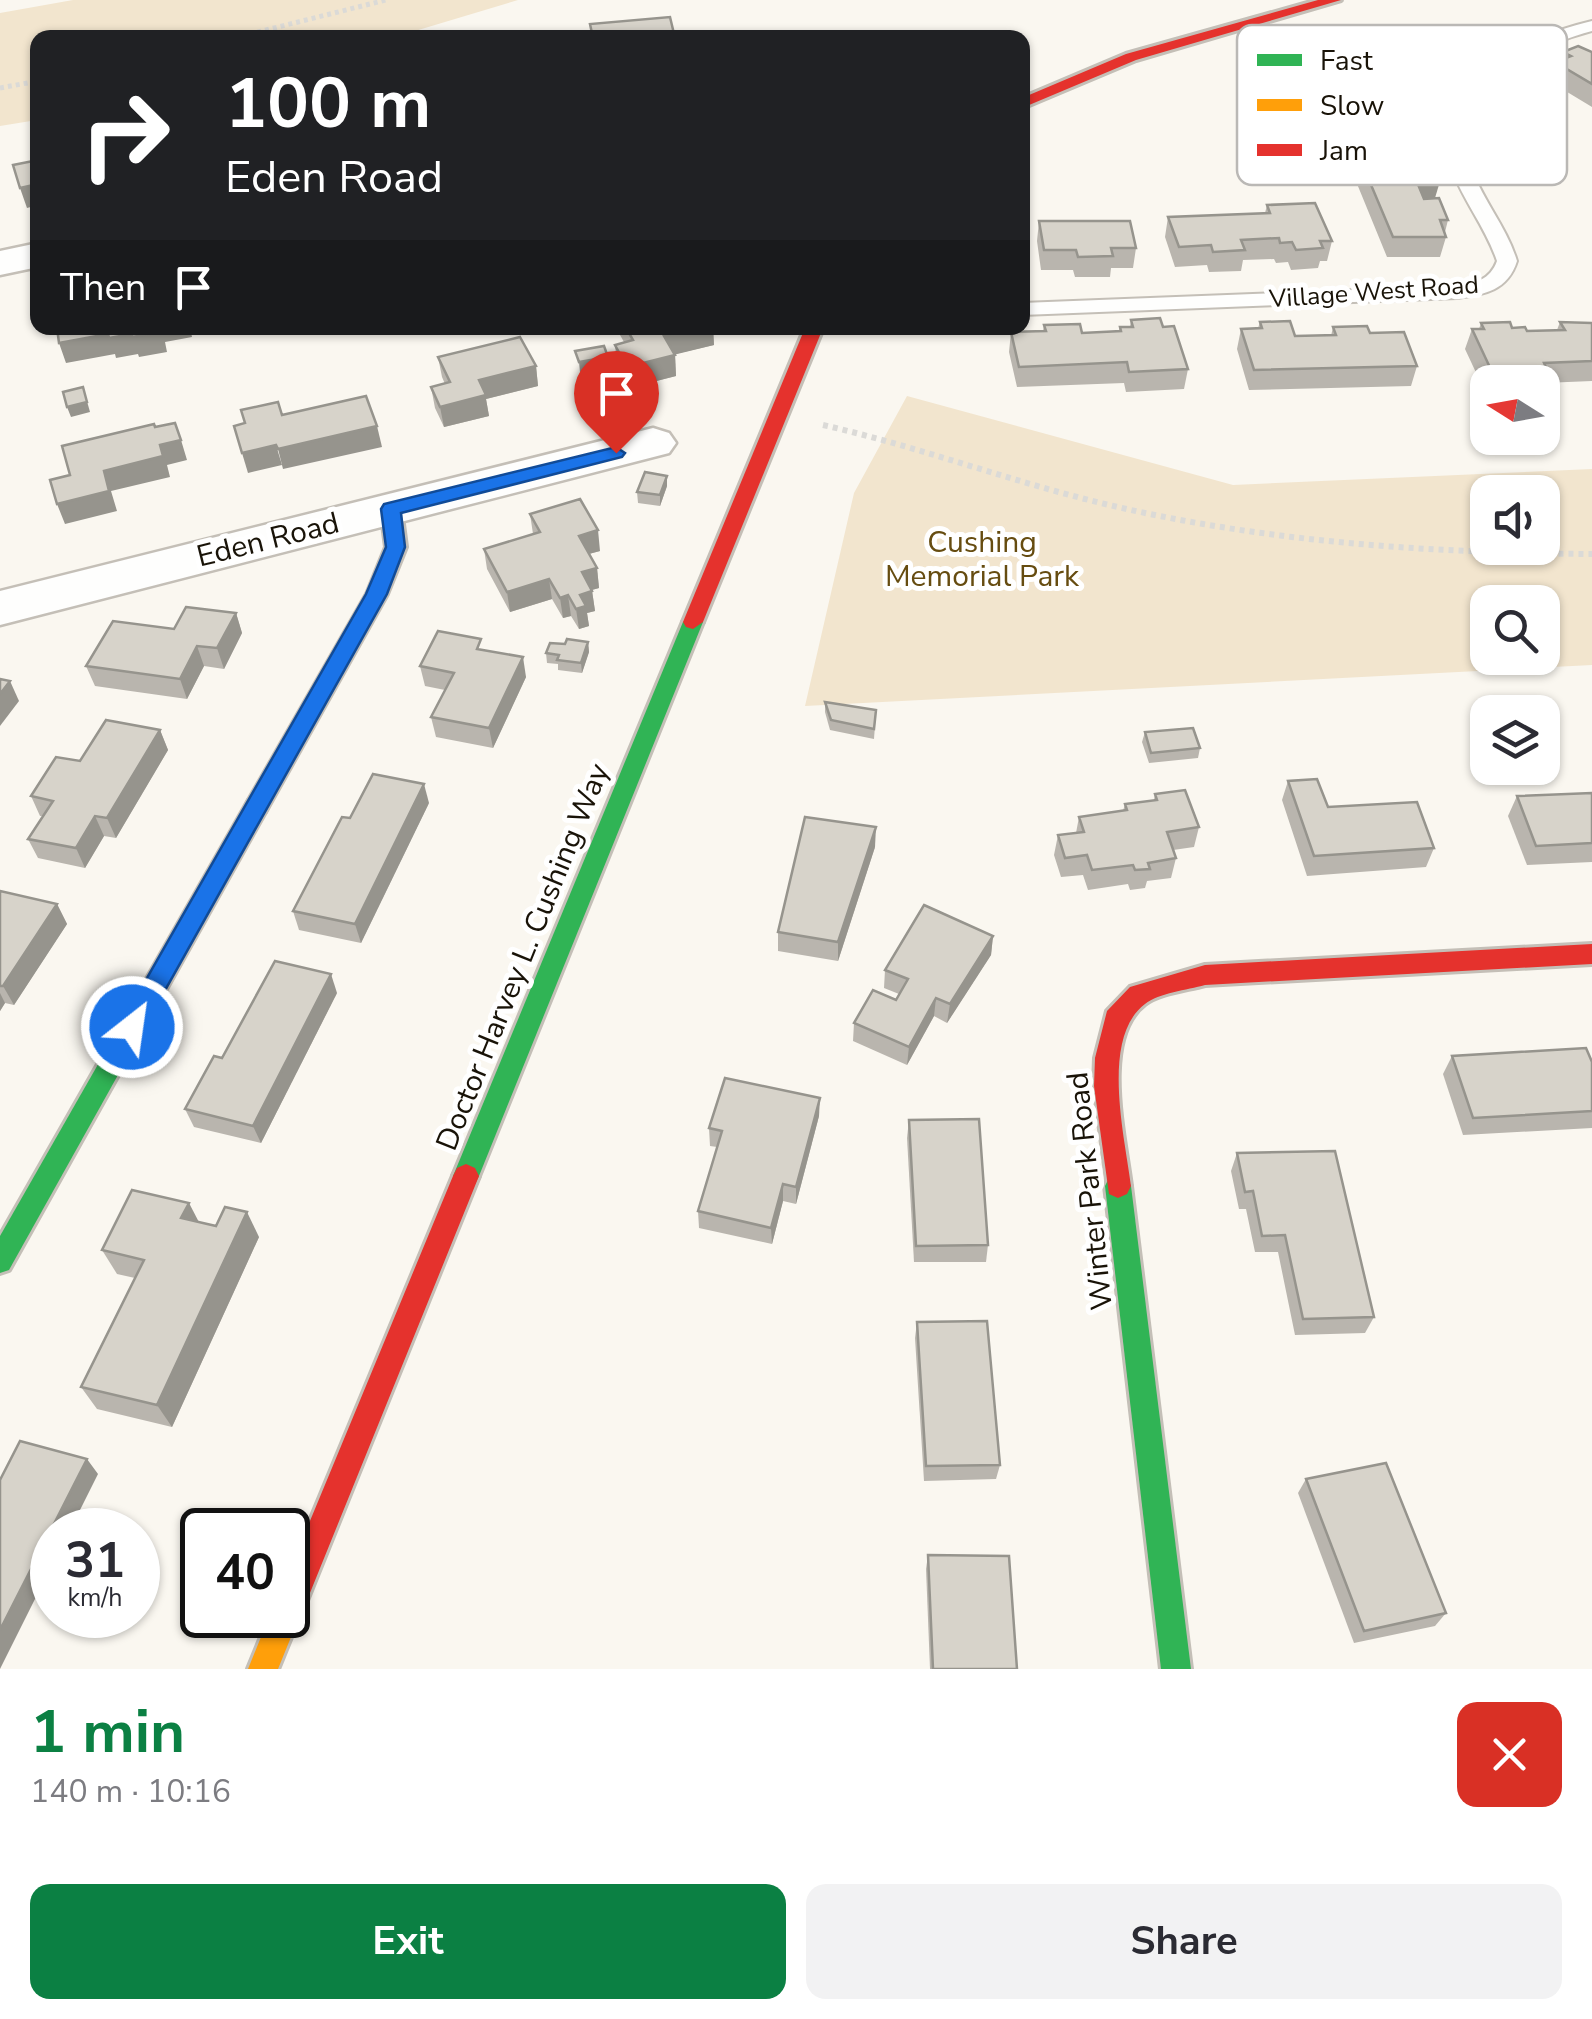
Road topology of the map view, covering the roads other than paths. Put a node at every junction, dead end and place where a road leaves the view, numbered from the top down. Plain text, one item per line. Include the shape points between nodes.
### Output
1 (1334, 0) edge
2 (1245, 25) edge
3 (1592, 26) edge
4 (1237, 27) edge
5 (1567, 33) edge
6 (1030, 101) edge
7 (1472, 185) edge
8 (30, 257) edge
9 (0, 263) edge
10 (1030, 309) edge
11 (811, 335) edge
12 (653, 443) dead end
13 (391, 509) junction
14 (0, 608) edge
15 (1592, 954) edge
16 (0, 1261) edge
17 (310, 1554) edge
18 (276, 1638) edge
19 (263, 1669) edge
20 (1176, 1669) edge

1 - 2 street
3 - 5 lane, Village West Road
4 - 6 street via 1131,57
7 - 10 lane, Village West Road via 1507,261 1496,283 1457,292
8 - 9 street
11 - 17 street, Doctor Harvey L. Cushing Way
12 - 13 street, Eden Road
13 - 14 street, Eden Road
13 - 16 street via 396,547 376,594
15 - 20 street, Winter Park Road via 1204,975 1144,988 1124,1003 1105,1054 1106,1086
18 - 19 street, Doctor Harvey L. Cushing Way

